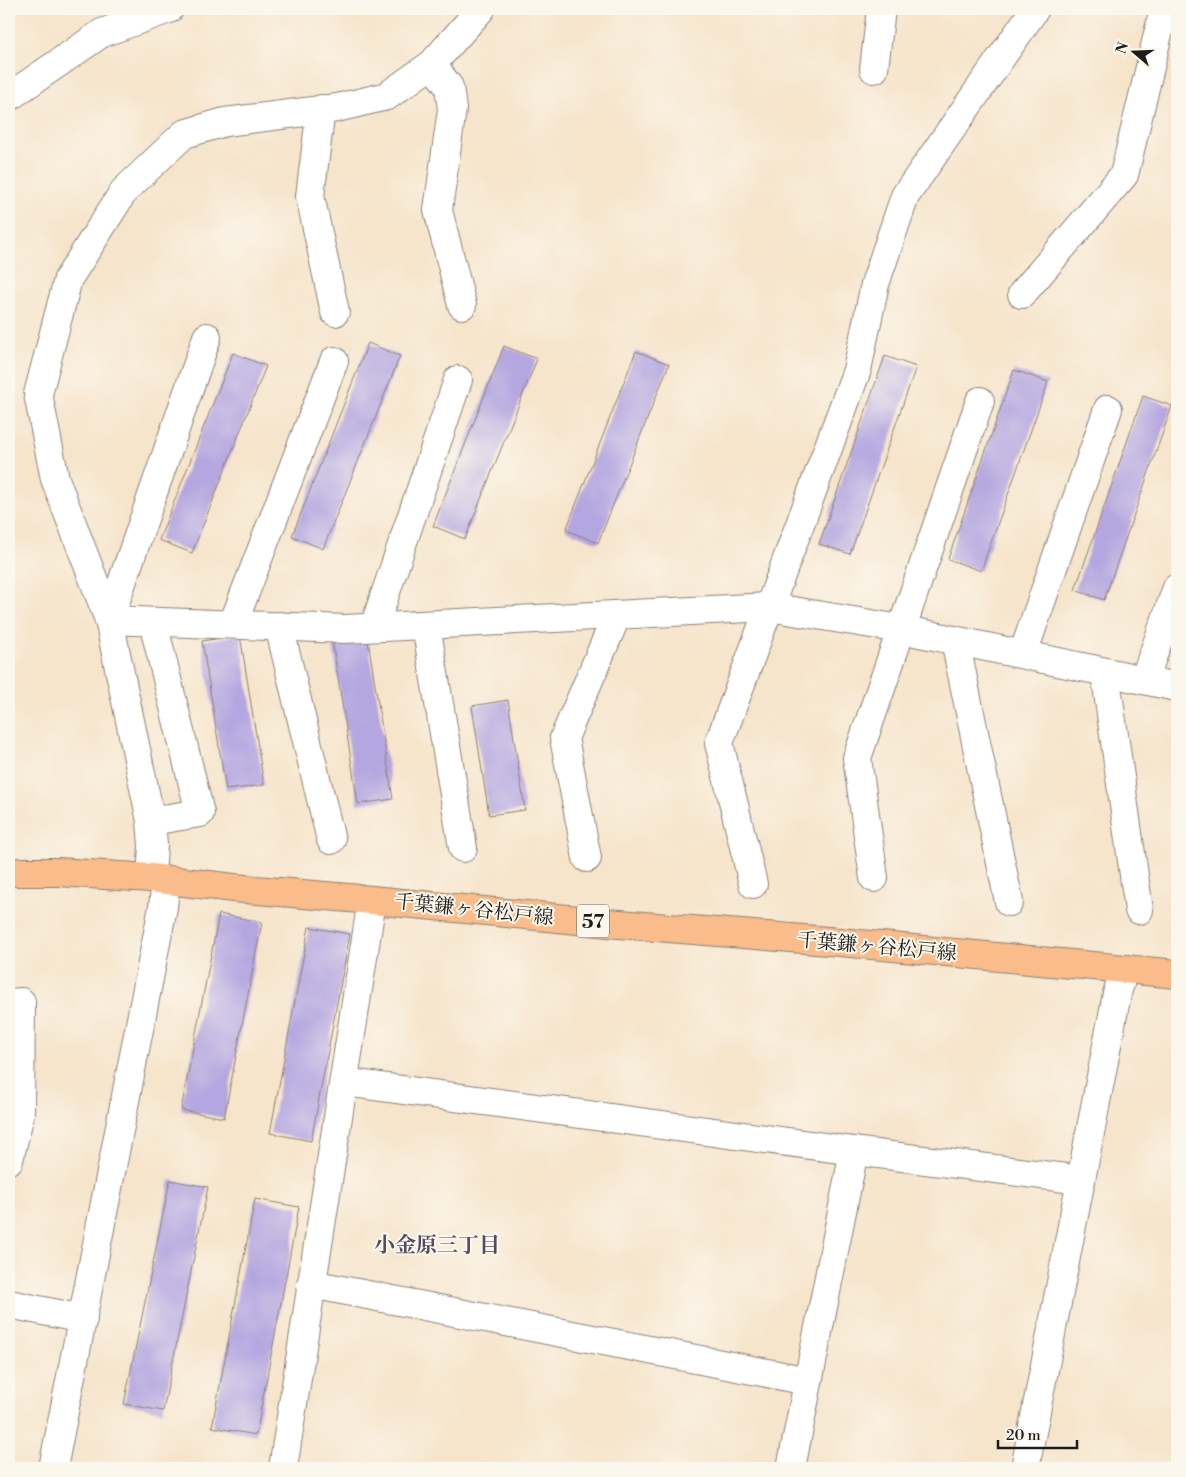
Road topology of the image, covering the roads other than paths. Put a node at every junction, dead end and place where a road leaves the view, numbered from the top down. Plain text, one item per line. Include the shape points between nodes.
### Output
1 (169, 9) edge
2 (481, 9) edge
3 (881, 9) edge
4 (1035, 9) edge
5 (1165, 9) edge
6 (1177, 16) edge
7 (432, 64) junction
8 (874, 69) dead end
9 (9, 97) edge
10 (321, 109) junction
11 (1022, 294) dead end
12 (462, 305) dead end
13 (335, 312) dead end
14 (207, 337) dead end
15 (334, 361) dead end
16 (458, 380) dead end
17 (980, 401) dead end
18 (1108, 409) dead end
19 (1177, 588) edge
20 (769, 608) junction
21 (617, 615) junction
22 (109, 620) junction
23 (153, 622) junction
24 (233, 624) junction
25 (426, 625) junction
26 (279, 626) junction
27 (374, 627) junction
28 (901, 629) junction
29 (955, 640) junction
30 (1023, 654) junction
31 (1105, 672) junction
32 (1144, 680) junction
33 (1177, 686) edge
34 (151, 821) junction
35 (331, 840) dead end
36 (463, 848) dead end
37 (587, 858) dead end
38 (9, 872) edge
39 (874, 878) dead end
40 (158, 879) junction
41 (753, 884) dead end
42 (372, 900) junction
43 (1009, 902) dead end
44 (1139, 910) dead end
45 (1124, 970) junction
46 (1177, 974) edge
47 (9, 1003) edge
48 (344, 1082) junction
49 (854, 1151) junction
50 (9, 1160) edge
51 (1081, 1180) junction
52 (311, 1284) junction
53 (9, 1304) edge
54 (83, 1319) junction
55 (808, 1381) junction
56 (56, 1468) edge
57 (283, 1468) edge
58 (791, 1468) edge
59 (1025, 1468) edge

1 - 9 street via 102,33
2 - 7 street
3 - 8 street
4 - 20 street via 905,196 875,284 857,370
5 - 6 street
5 - 11 street via 1124,175
7 - 10 street via 387,96
7 - 12 street via 449,86 452,109 438,210
10 - 13 street via 310,196
10 - 22 street via 225,122 184,134 124,191 68,279 38,394 55,479
14 - 22 street
15 - 24 street
16 - 27 street
17 - 28 street
18 - 30 street
19 - 32 street
20 - 21 street
20 - 28 street
20 - 41 street via 719,743
21 - 25 street
21 - 37 street via 564,738
22 - 23 street
22 - 34 street
23 - 24 street
23 - 34 street via 200,813
24 - 26 street
25 - 27 street
25 - 36 street
26 - 27 street
26 - 35 street
28 - 29 street
28 - 39 street via 857,758
29 - 30 street
29 - 43 street
30 - 31 street
31 - 32 street
31 - 44 street
32 - 33 street
34 - 40 street
38 - 40 main road, 千葉鎌ヶ谷松戸線 / 57
40 - 42 main road, 千葉鎌ヶ谷松戸線 / 57
40 - 54 street via 162,916
42 - 45 main road, 千葉鎌ヶ谷松戸線 / 57
42 - 48 street
45 - 46 main road, 千葉鎌ヶ谷松戸線 / 57
45 - 51 street
47 - 50 street via 21,1002 20,1114
48 - 49 street
48 - 52 street
49 - 51 street
49 - 55 street
51 - 59 street
52 - 55 street
52 - 57 street
53 - 54 street
54 - 56 street
55 - 58 street

